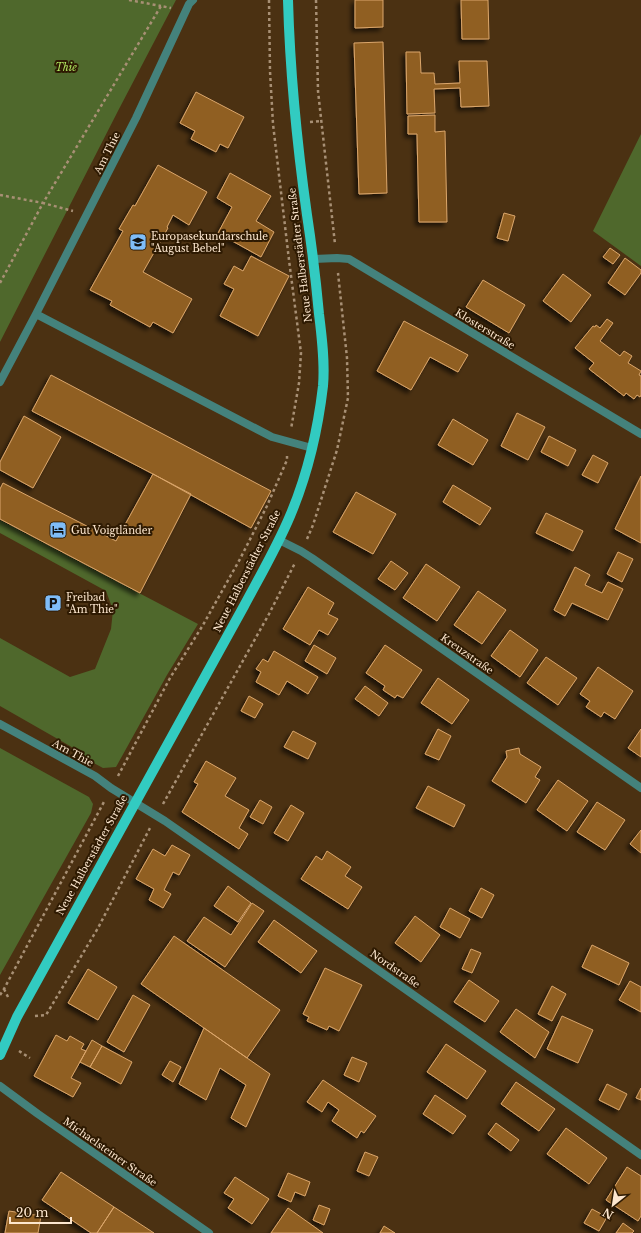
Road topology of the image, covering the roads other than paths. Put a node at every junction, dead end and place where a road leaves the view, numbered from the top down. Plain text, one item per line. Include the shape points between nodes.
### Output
1 (193, 0) edge
2 (288, 0) edge
3 (314, 259) junction
4 (36, 314) junction
5 (0, 382) edge
6 (641, 434) edge
7 (312, 448) junction
8 (279, 540) junction
9 (0, 724) edge
10 (641, 788) edge
11 (135, 802) junction
12 (0, 1055) edge
13 (0, 1086) edge
14 (641, 1155) edge
15 (209, 1233) edge

1 - 4 street, Am Thie
2 - 3 main road, Neue Halberstädter Straße via 292,86
3 - 6 street, Klosterstraße via 348,259
3 - 7 main road, Neue Halberstädter Straße via 323,378
4 - 5 street, Am Thie
4 - 7 street via 272,438
7 - 8 main road, Neue Halberstädter Straße via 290,516
8 - 10 street, Kreuzstraße via 301,551
8 - 11 main road, Neue Halberstädter Straße
9 - 11 street, Am Thie via 95,776
11 - 12 main road, Neue Halberstädter Straße via 17,1017
11 - 14 street, Nordstraße
13 - 15 street, Michaelsteiner Straße

